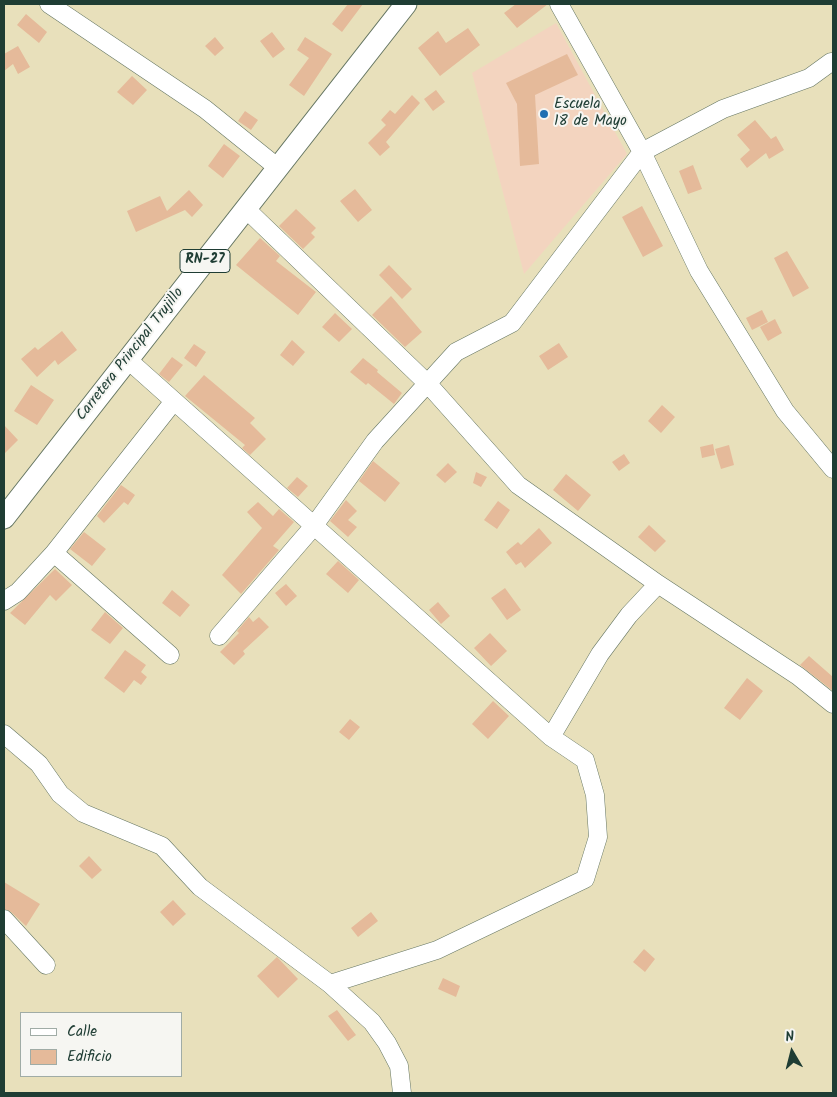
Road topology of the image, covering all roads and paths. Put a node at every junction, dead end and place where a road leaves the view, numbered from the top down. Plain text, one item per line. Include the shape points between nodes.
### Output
1 (49, 4) edge
2 (406, 4) edge
3 (559, 4) edge
4 (831, 62) dead end
5 (642, 152) junction
6 (278, 167) junction
7 (246, 209) junction
8 (127, 360) junction
9 (428, 384) junction
10 (174, 401) junction
11 (833, 469) edge
12 (4, 518) edge
13 (313, 527) junction
14 (54, 553) junction
15 (658, 584) junction
16 (4, 601) edge
17 (219, 636) dead end
18 (170, 655) dead end
19 (833, 704) edge
20 (4, 734) edge
21 (551, 737) junction
22 (4, 920) edge
23 (46, 965) dead end
24 (330, 984) junction
25 (402, 1093) edge

1 - 6 street via 206,109
2 - 6 main road, Carretera Principal Trujillo / RN-27
3 - 5 street
4 - 5 street via 810,78 723,109
5 - 9 street via 512,323 456,352
5 - 11 street via 700,271 785,411
6 - 7 main road, Carretera Principal Trujillo / RN-27
7 - 8 main road, Carretera Principal Trujillo / RN-27
7 - 9 street
8 - 10 street
8 - 12 main road, Carretera Principal Trujillo / RN-27
9 - 13 street via 375,441
9 - 15 street via 518,484
10 - 13 street
10 - 14 street
13 - 17 street
13 - 21 street
14 - 16 street via 18,592
14 - 18 street
15 - 19 street via 798,676
15 - 21 street via 629,615 600,654
20 - 24 street via 39,764 60,794 83,813 162,846 200,887
21 - 24 street via 585,760 595,796 598,838 585,879 437,950
22 - 23 street
24 - 25 street via 372,1022 387,1043 399,1066

